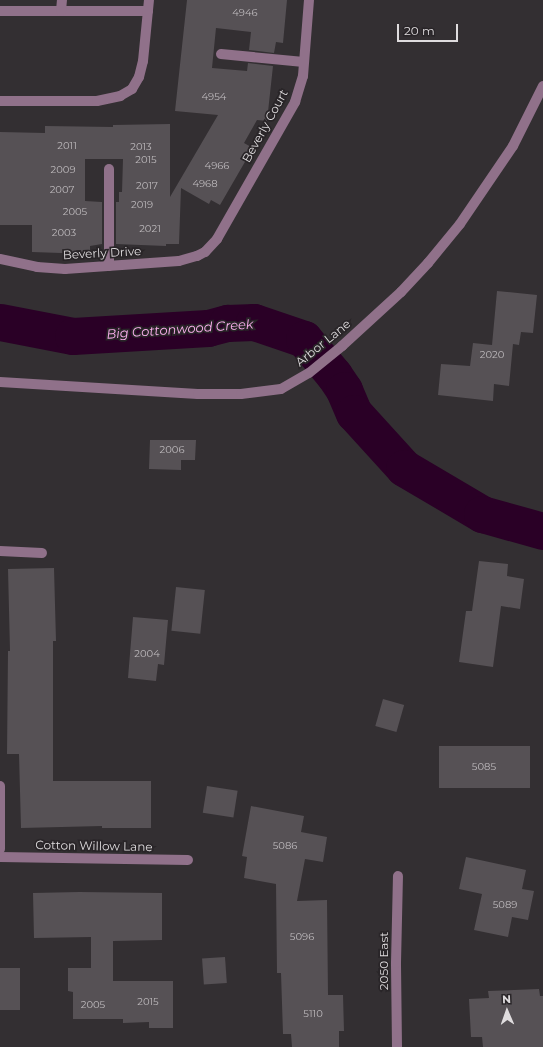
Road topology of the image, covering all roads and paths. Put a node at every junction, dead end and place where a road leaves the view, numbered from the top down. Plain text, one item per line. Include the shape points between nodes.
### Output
1 (62, 0) edge
2 (148, 0) edge
3 (309, 0) edge
4 (0, 11) edge
5 (61, 11) junction
6 (148, 11) junction
7 (221, 54) dead end
8 (304, 62) junction
9 (543, 86) edge
10 (0, 101) edge
11 (109, 169) dead end
12 (205, 252) joint
13 (0, 259) edge
14 (109, 266) junction
15 (0, 382) edge
16 (0, 551) edge
17 (42, 553) dead end
18 (0, 786) edge
19 (0, 849) edge
20 (0, 857) edge
21 (188, 860) dead end
22 (398, 876) dead end
23 (397, 1047) edge

1 - 5 street
2 - 6 street
3 - 8 street, Beverly Court
4 - 5 street
5 - 6 street
6 - 10 street via 143,61 139,77 132,89 120,96 97,101
7 - 8 street
8 - 12 street, Beverly Court via 301,85 295,102 216,239
9 - 15 street, Arbor Lane via 513,146 450,237 401,292 342,346 309,373 281,389 241,394 125,391
11 - 14 street
12 - 14 street, Beverly Drive via 179,261
13 - 14 street, Beverly Drive via 37,267 65,269
16 - 17 street
18 - 19 street
20 - 21 street, Cotton Willow Lane
22 - 23 street, 2050 East

